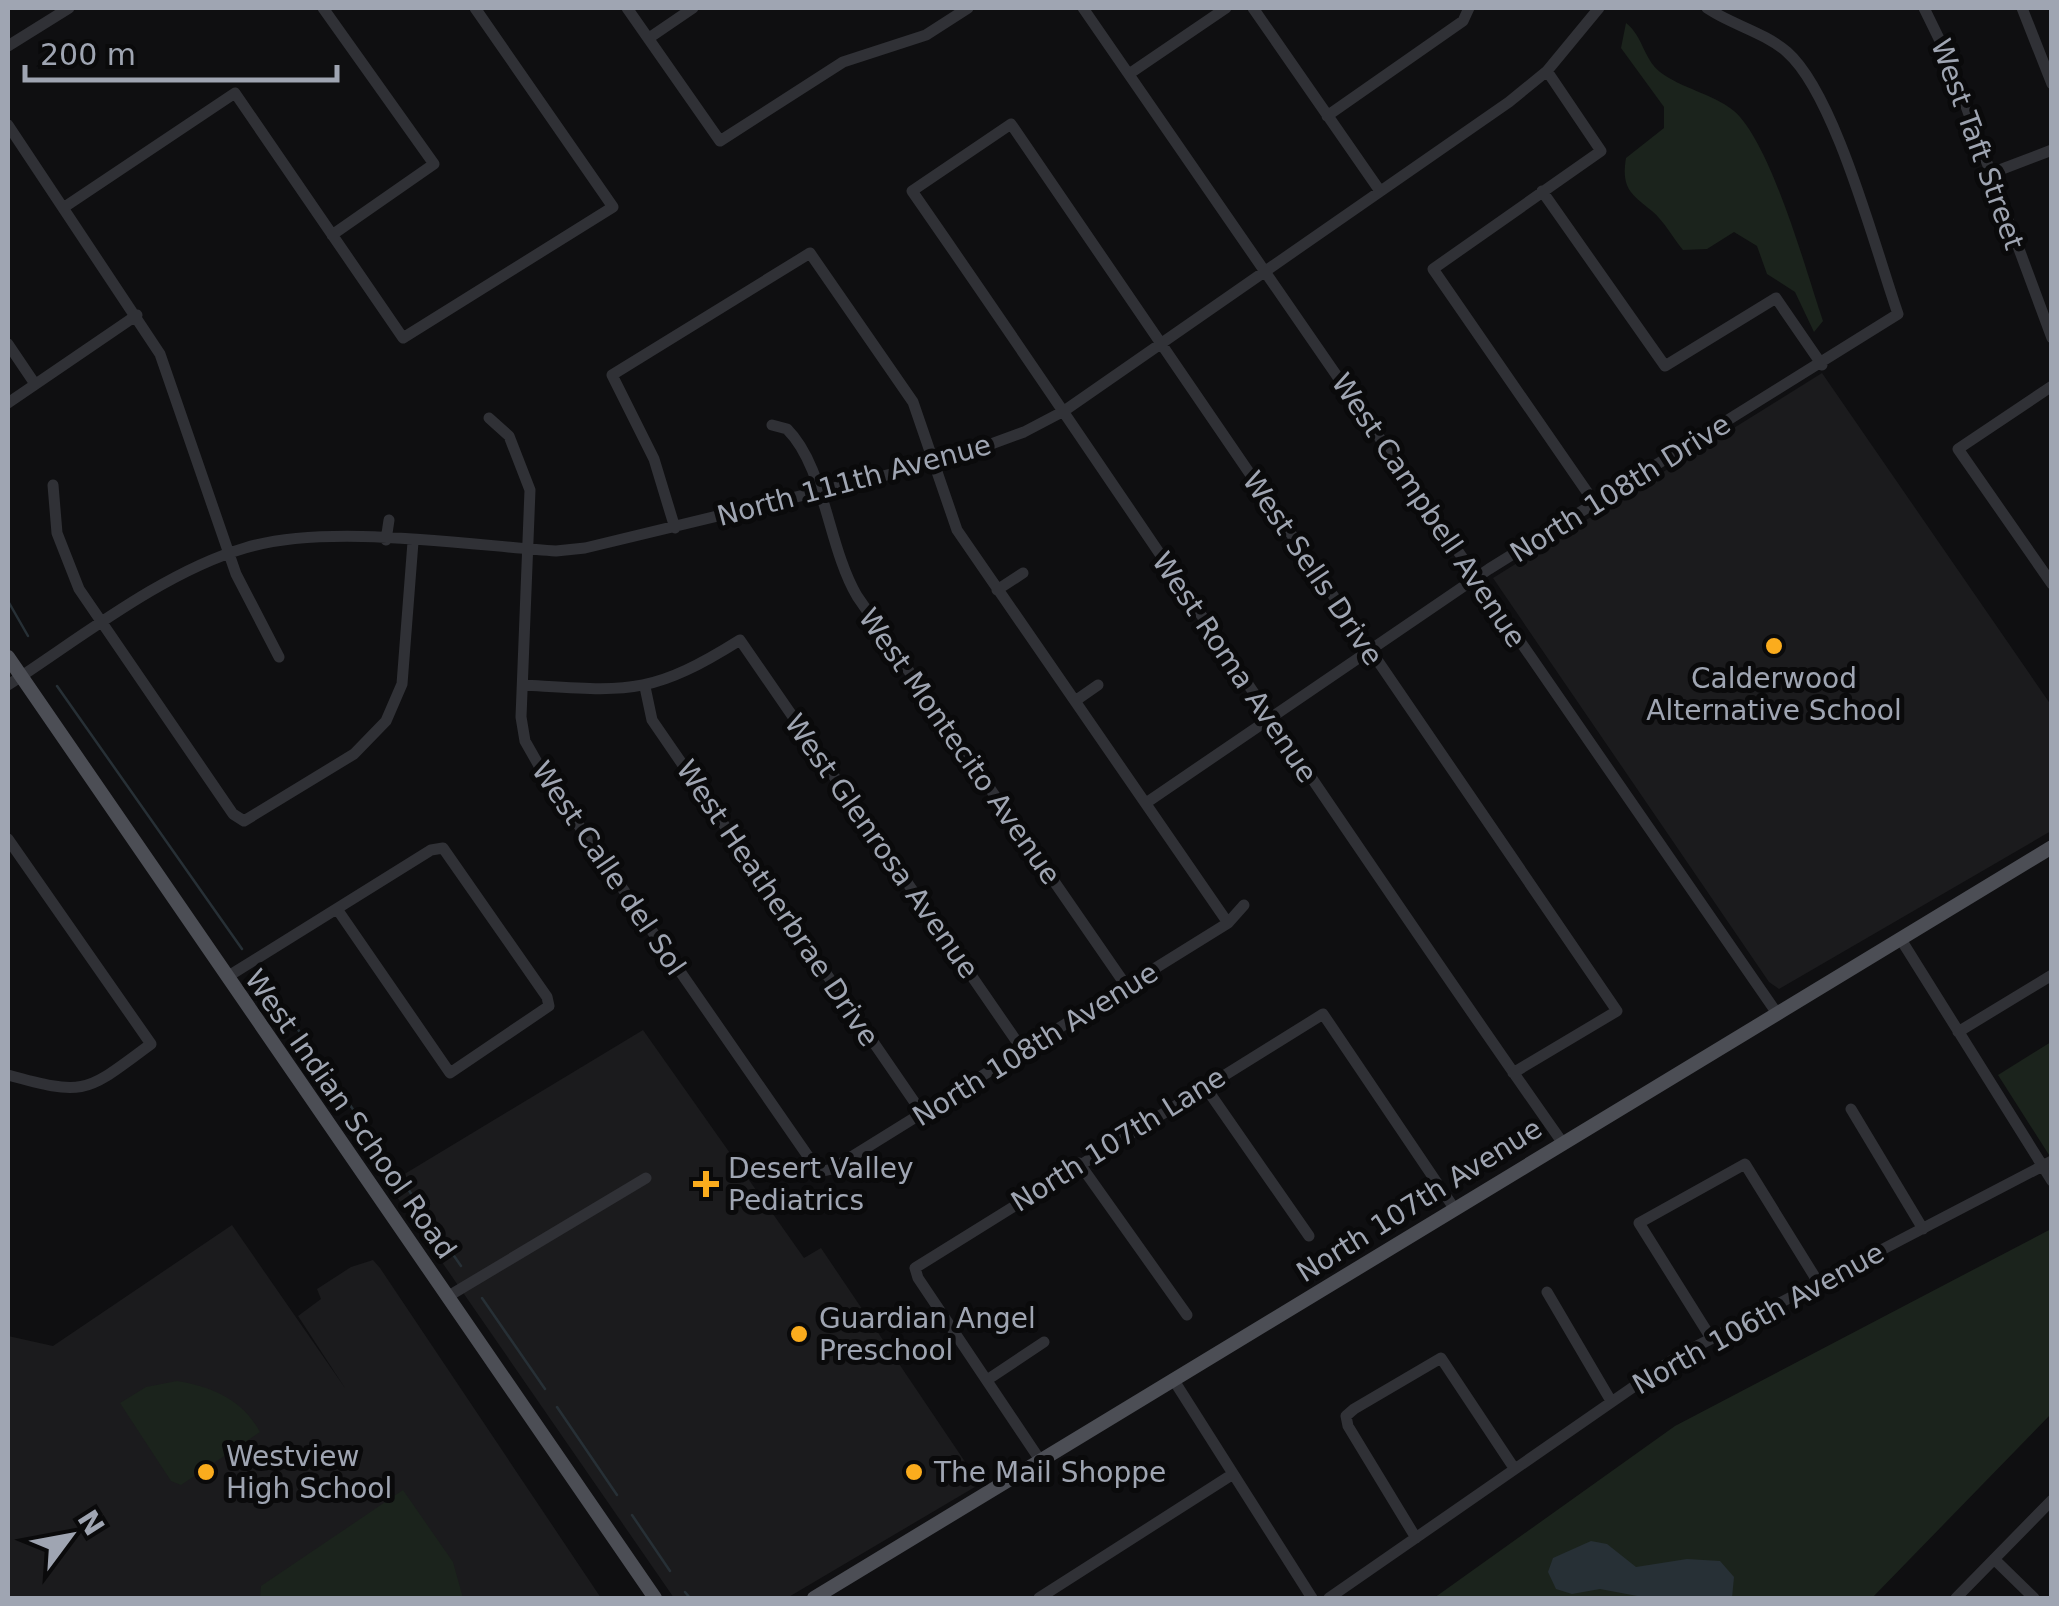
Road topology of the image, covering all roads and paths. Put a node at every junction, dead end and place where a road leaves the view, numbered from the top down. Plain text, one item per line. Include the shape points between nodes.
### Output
1 (69, 8) edge
2 (323, 8) edge
3 (475, 8) edge
4 (627, 8) edge
5 (693, 8) edge
6 (968, 8) edge
7 (1083, 8) edge
8 (1226, 8) edge
9 (1253, 8) edge
10 (1469, 8) edge
11 (1598, 8) edge
12 (1706, 8) edge
13 (1924, 8) edge
14 (2022, 8) edge
15 (649, 38) junction
16 (8, 46) edge
17 (1547, 71) junction
18 (1129, 74) junction
19 (2052, 84) edge
20 (1327, 116) junction
21 (1011, 124) joint
22 (8, 125) edge
23 (2052, 150) edge
24 (1989, 174) junction
25 (1380, 190) junction
26 (1542, 191) junction
27 (63, 208) junction
28 (332, 234) junction
29 (1266, 271) junction
30 (137, 315) junction
31 (2052, 338) edge
32 (1162, 343) junction
33 (8, 344) edge
34 (1822, 365) junction
35 (35, 384) junction
36 (2052, 386) edge
37 (8, 402) edge
38 (1064, 411) junction
39 (488, 418) dead end
40 (772, 425) dead end
41 (934, 464) junction
42 (53, 485) dead end
43 (818, 492) junction
44 (1594, 502) junction
45 (389, 520) dead end
46 (675, 528) junction
47 (386, 540) junction
48 (413, 542) junction
49 (531, 549) junction
50 (228, 553) junction
51 (1023, 573) dead end
52 (1474, 578) junction
53 (2052, 584) edge
54 (998, 590) junction
55 (103, 624) junction
56 (1368, 652) junction
57 (8, 657) edge
58 (279, 657) dead end
59 (14, 681) edge
60 (1098, 684) dead end
61 (523, 685) junction
62 (645, 687) junction
63 (1075, 700) junction
64 (391, 714) junction
65 (1268, 720) junction
66 (406, 722) dead end
67 (1146, 803) junction
68 (8, 840) edge
69 (2052, 848) edge
70 (1244, 906) dead end
71 (337, 909) junction
72 (1228, 923) junction
73 (1900, 938) junction
74 (2052, 975) edge
75 (226, 977) junction
76 (1127, 987) junction
77 (1776, 1012) junction
78 (1958, 1032) junction
79 (1024, 1052) junction
80 (1513, 1073) junction
81 (8, 1075) edge
82 (1204, 1084) junction
83 (1851, 1109) dead end
84 (922, 1113) junction
85 (1562, 1142) junction
86 (1079, 1163) junction
87 (2046, 1164) edge
88 (819, 1172) joint
89 (646, 1178) dead end
90 (2052, 1181) edge
91 (1454, 1208) junction
92 (1923, 1228) junction
93 (1309, 1236) dead end
94 (1818, 1282) junction
95 (1547, 1292) dead end
96 (447, 1297) junction
97 (1187, 1315) dead end
98 (1711, 1338) junction
99 (1044, 1342) dead end
100 (1173, 1379) junction
101 (987, 1380) junction
102 (1611, 1401) junction
103 (1040, 1460) junction
104 (1514, 1468) junction
105 (1233, 1474) junction
106 (2052, 1500) edge
107 (1416, 1538) junction
108 (1994, 1559) junction
109 (655, 1598) edge
110 (814, 1598) edge
111 (1039, 1598) edge
112 (1312, 1598) edge
113 (1330, 1598) edge
114 (1956, 1598) edge
115 (2034, 1598) edge

1 - 16 street
2 - 28 street via 434,164
3 - 28 street via 612,207 404,338
4 - 15 street
5 - 15 street
6 - 15 street via 926,35 844,62 720,141
7 - 18 street, West Campbell Avenue
8 - 18 street
9 - 20 street
10 - 20 street via 1463,21
11 - 17 street, North 111th Avenue
12 - 34 street, North 108th Drive via 1772,41 1808,74 1898,314
13 - 24 street, West Taft Street
14 - 19 street
17 - 25 street, North 111th Avenue
17 - 26 street via 1601,150
18 - 29 street, West Campbell Avenue
20 - 25 street
21 - 32 street, West Sells Drive
21 - 38 street, West Roma Avenue via 912,191
22 - 27 street
23 - 24 street
24 - 31 street, West Taft Street
25 - 29 street, North 111th Avenue
26 - 34 street via 1665,366 1776,298
26 - 44 street via 1432,269
27 - 28 street via 235,93
27 - 30 street
29 - 32 street, North 111th Avenue
29 - 52 street, West Campbell Avenue
30 - 35 street
30 - 50 street via 168,373
32 - 38 street, North 111th Avenue
32 - 56 street, West Sells Drive
33 - 35 street
34 - 44 street, North 108th Drive
35 - 37 street
36 - 53 street via 1958,449
38 - 41 street, North 111th Avenue
38 - 65 street, West Roma Avenue
39 - 49 street, West Calle del Sol via 509,436 524,467
40 - 43 street, West Montecito Avenue via 799,440
41 - 43 street, North 111th Avenue
41 - 46 street via 913,402 810,253 612,375 654,458
41 - 54 street via 957,530
42 - 55 street via 61,548
43 - 46 street, North 111th Avenue
43 - 76 street, West Montecito Avenue via 857,596
44 - 52 street, North 108th Drive
45 - 47 street
46 - 49 street, North 111th Avenue via 585,548
47 - 48 street, North 111th Avenue
47 - 50 street, North 111th Avenue via 297,538
48 - 49 street, North 111th Avenue
48 - 64 street via 405,662
49 - 61 street, West Calle del Sol
50 - 55 street, North 111th Avenue
50 - 58 street
51 - 54 street
52 - 56 street, North 108th Drive
52 - 77 street, West Campbell Avenue
54 - 63 street
55 - 59 street, North 111th Avenue
55 - 64 street via 244,821 354,754
56 - 65 street, North 108th Drive
56 - 80 street, West Sells Drive via 1617,1011
57 - 59 main road, West Indian School Road
59 - 75 main road, West Indian School Road
60 - 63 street
61 - 62 street
61 - 88 street, West Calle del Sol via 521,718 533,758
62 - 79 street, West Glenrosa Avenue via 673,679 740,640
62 - 84 street, West Heatherbrae Drive via 652,720
63 - 67 street
64 - 66 street
65 - 67 street, North 108th Drive
65 - 80 street, West Roma Avenue
67 - 72 street
68 - 81 street via 152,1044 77,1090
69 - 73 main road, North 107th Avenue
70 - 72 street, North 108th Avenue
71 - 71 street via 450,1073 549,1006 443,848
71 - 75 street
72 - 76 street, North 108th Avenue
73 - 77 main road, North 107th Avenue
73 - 78 street
74 - 78 street
75 - 96 main road, West Indian School Road
76 - 79 street, North 108th Avenue
77 - 85 main road, North 107th Avenue
78 - 87 street
79 - 84 street, North 108th Avenue
80 - 85 street, West Roma Avenue
82 - 86 street, North 107th Lane
82 - 91 street, North 107th Lane via 1323,1014
82 - 93 street
83 - 92 street
84 - 88 street, North 108th Avenue
85 - 91 main road, North 107th Avenue
86 - 97 street
86 - 101 street, North 107th Lane via 915,1268
87 - 90 street
87 - 92 street, North 106th Avenue
89 - 96 street
91 - 100 main road, North 107th Avenue
92 - 94 street, North 106th Avenue
94 - 98 street, North 106th Avenue
94 - 98 street via 1744,1164 1639,1224
95 - 102 street
96 - 109 main road, West Indian School Road
98 - 102 street, North 106th Avenue
99 - 101 street
100 - 103 main road, North 107th Avenue
100 - 105 street
101 - 103 street
102 - 104 street, North 106th Avenue
103 - 110 main road, North 107th Avenue
104 - 107 street, North 106th Avenue
104 - 107 street via 1441,1358 1346,1416
105 - 111 street
105 - 112 street
106 - 108 street
107 - 113 street, North 106th Avenue
108 - 114 street
108 - 115 street

